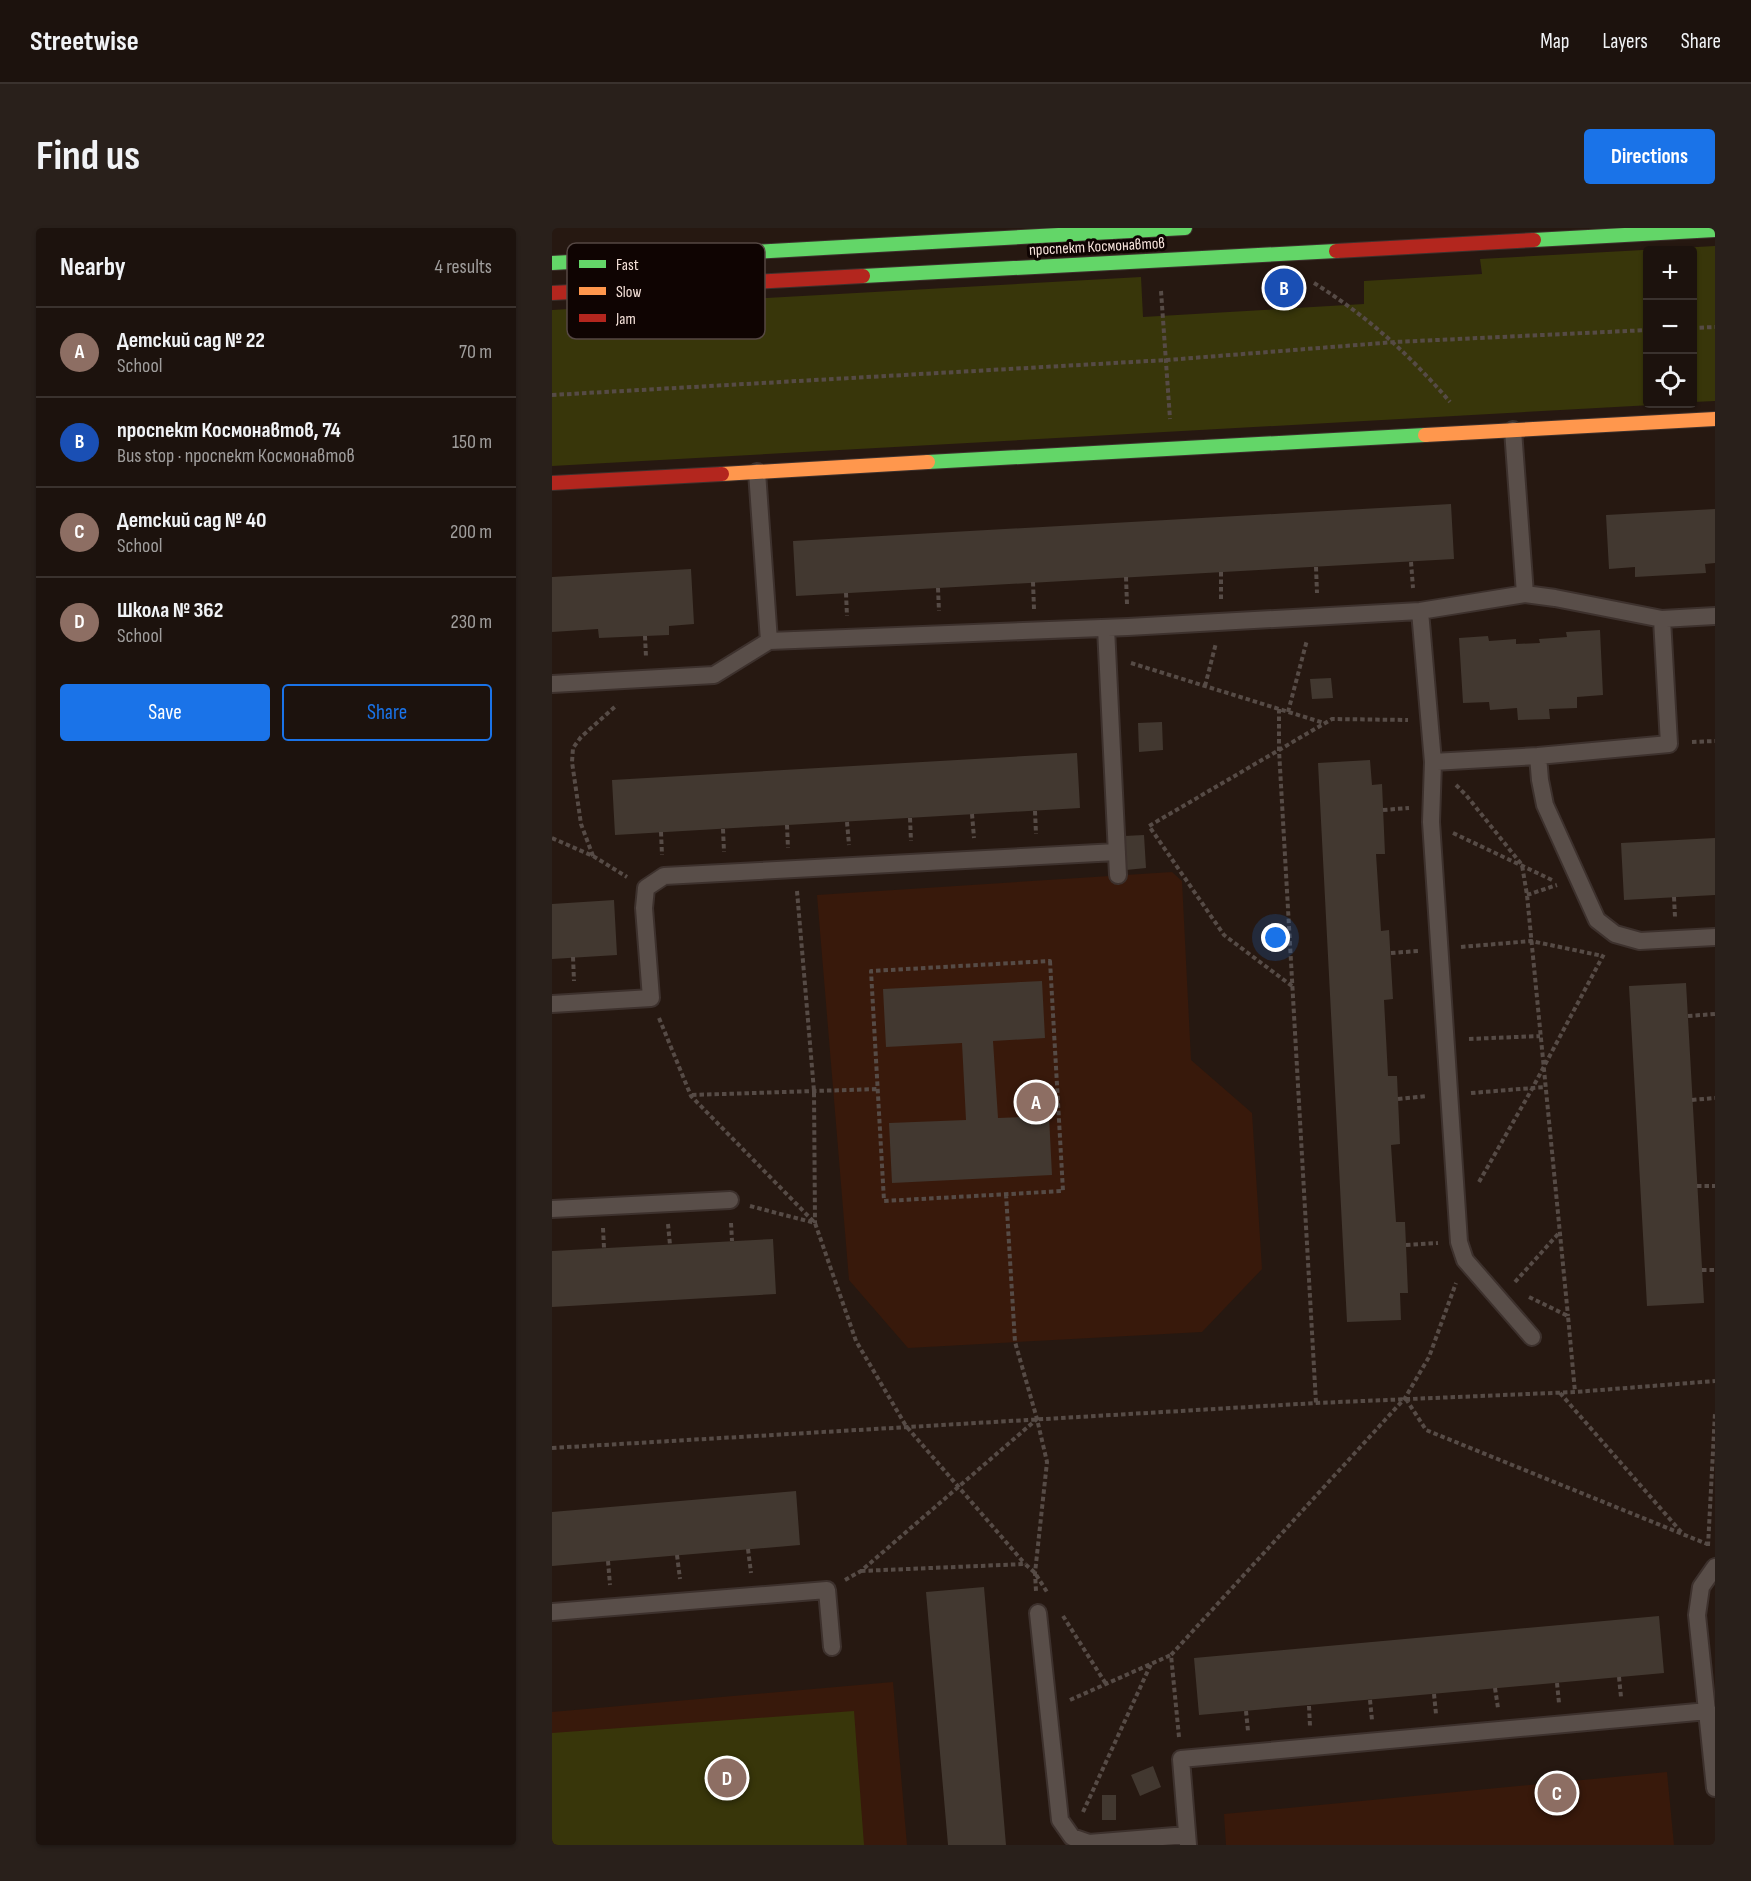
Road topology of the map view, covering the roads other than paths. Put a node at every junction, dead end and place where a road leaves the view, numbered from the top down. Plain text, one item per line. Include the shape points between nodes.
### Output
1 (807, 228) edge
2 (1185, 228) edge
3 (1715, 230) edge
4 (1567, 233) edge
5 (808, 249) junction
6 (765, 251) edge
7 (567, 262) edge
8 (552, 263) edge
9 (809, 279) junction
10 (765, 281) edge
11 (567, 292) edge
12 (552, 293) edge
13 (1715, 419) edge
14 (1513, 430) junction
15 (757, 472) junction
16 (552, 483) edge
17 (1525, 594) junction
18 (1420, 611) junction
19 (1715, 616) edge
20 (1662, 619) junction
21 (1107, 628) junction
22 (769, 641) junction
23 (552, 684) edge
24 (1538, 756) junction
25 (1433, 762) junction
26 (1118, 852) junction
27 (1118, 875) dead end
28 (1715, 937) edge
29 (552, 1004) edge
30 (730, 1200) road end
31 (552, 1209) edge
32 (1532, 1337) dead end
33 (1715, 1567) edge
34 (552, 1612) edge
35 (1038, 1613) road end
36 (832, 1647) dead end
37 (1708, 1712) junction
38 (1715, 1788) edge
39 (1188, 1840) edge

1 - 5 lane
2 - 5 street, проспект Космонавтов
3 - 4 street, проспект Космонавтов
4 - 9 street, проспект Космонавтов
5 - 6 street, проспект Космонавтов
5 - 9 lane
7 - 8 street, проспект Космонавтов
9 - 10 street, проспект Космонавтов
11 - 12 street, проспект Космонавтов
13 - 14 street
14 - 15 street
14 - 17 lane
15 - 16 street
15 - 22 lane
17 - 18 lane
17 - 20 lane
18 - 21 lane
18 - 25 lane
19 - 20 lane
20 - 24 lane via 1669,744
21 - 22 lane
21 - 26 lane
22 - 23 lane via 714,675
24 - 25 lane
24 - 28 lane via 1545,805 1597,920 1615,934 1640,941
25 - 32 lane via 1431,822 1459,1242 1465,1260
26 - 27 lane
26 - 29 lane via 664,876 646,888 651,998
30 - 31 lane
33 - 37 lane via 1701,1587 1697,1615
34 - 36 lane via 827,1590
35 - 39 lane via 1060,1820 1072,1837 1089,1843
37 - 38 lane
37 - 39 lane via 1181,1759

